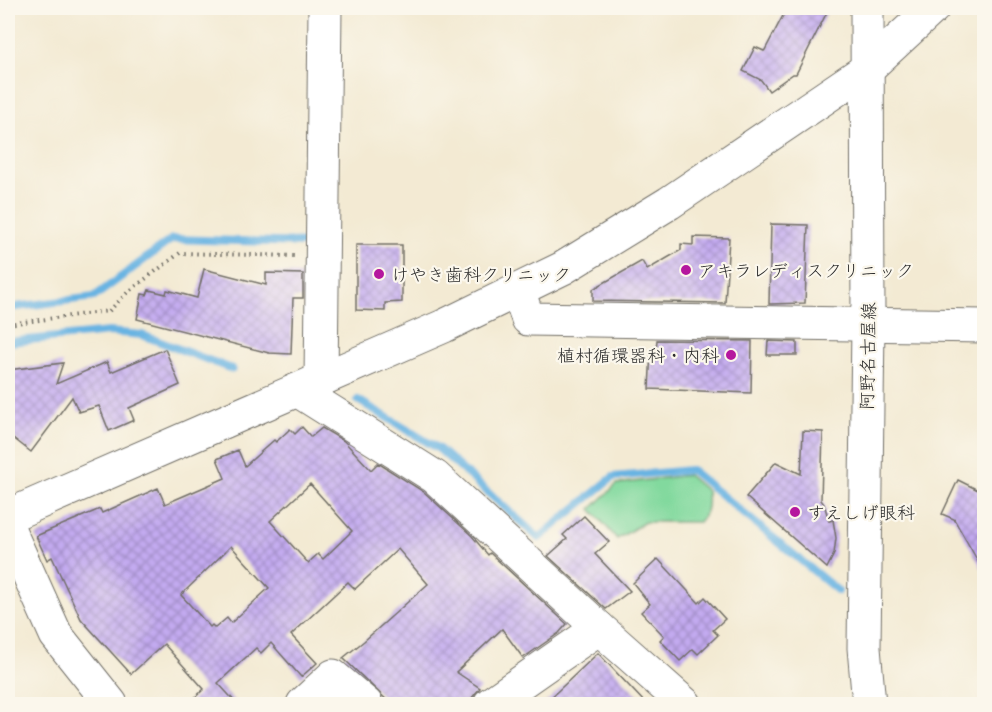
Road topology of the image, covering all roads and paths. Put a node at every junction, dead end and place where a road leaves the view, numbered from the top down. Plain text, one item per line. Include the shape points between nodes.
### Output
1 (325, 8) edge
2 (867, 8) edge
3 (933, 8) edge
4 (867, 69) junction
5 (322, 257) junction
6 (518, 290) junction
7 (8, 324) edge
8 (868, 324) junction
9 (984, 326) edge
10 (309, 385) junction
11 (8, 516) edge
12 (8, 528) edge
13 (599, 628) junction
14 (111, 705) edge
15 (303, 705) edge
16 (366, 705) edge
17 (490, 705) edge
18 (685, 705) edge
19 (869, 705) edge

1 - 5 street
2 - 4 street, 阿野名古屋線
3 - 4 street
4 - 6 street via 669,203 563,268
4 - 8 street, 阿野名古屋線
5 - 7 path via 180,253 128,292 109,312
5 - 10 street
6 - 8 street via 528,319
6 - 10 street
8 - 9 street
8 - 19 street, 阿野名古屋線 via 864,648
10 - 11 street
10 - 13 street via 435,477
12 - 14 street via 56,635
13 - 17 street
13 - 18 street
15 - 16 street via 333,676

